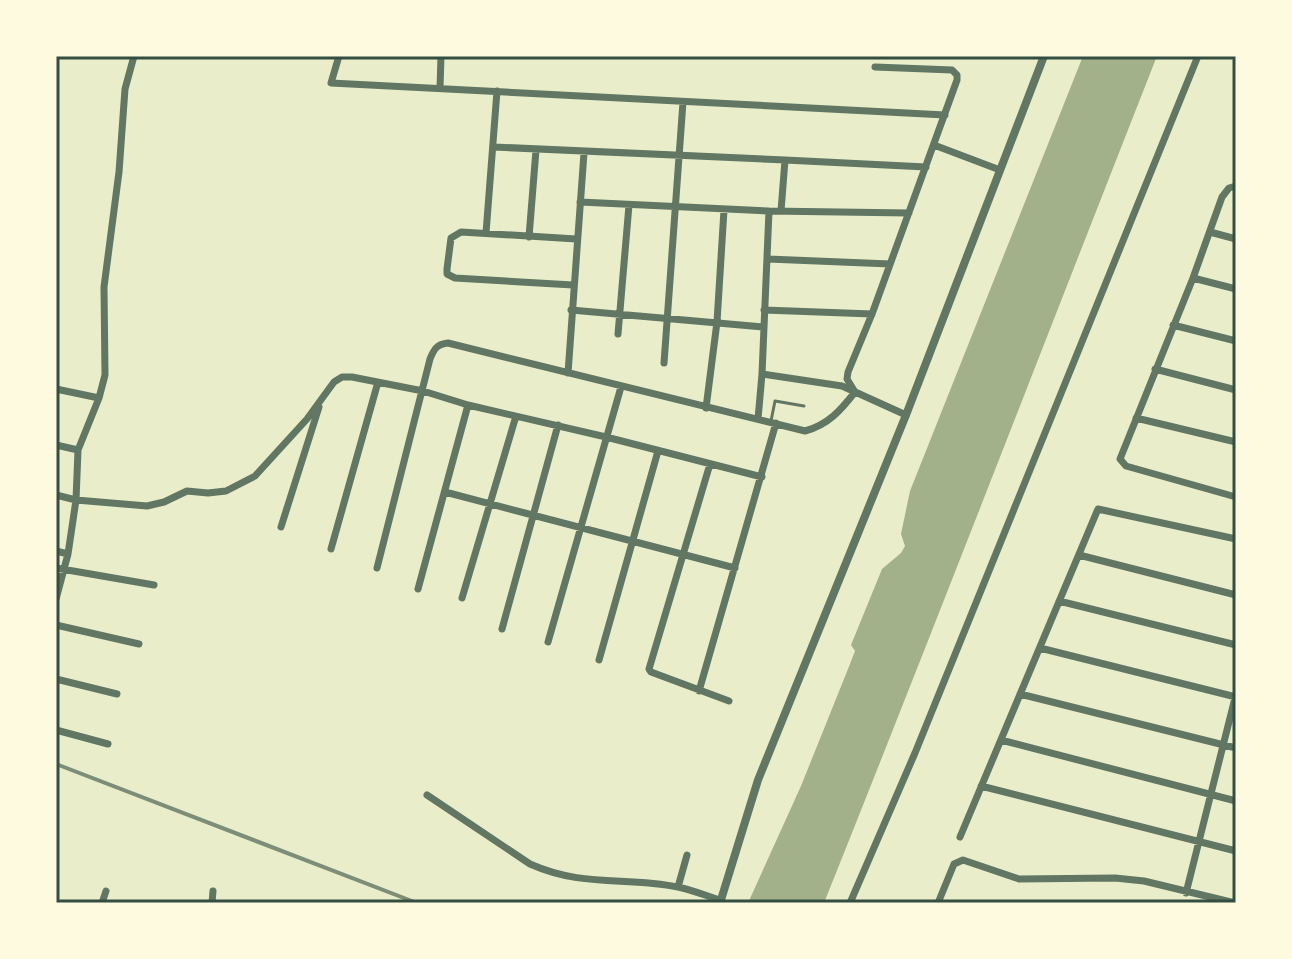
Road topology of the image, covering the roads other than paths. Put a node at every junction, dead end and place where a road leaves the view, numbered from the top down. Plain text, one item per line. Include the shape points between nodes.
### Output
1 (134, 56) edge
2 (339, 56) edge
3 (441, 56) edge
4 (1044, 56) edge
5 (1198, 56) edge
6 (875, 67) dead end
7 (440, 88) junction
8 (497, 91) junction
9 (683, 102) junction
10 (945, 115) junction
11 (934, 145) junction
12 (494, 147) junction
13 (536, 150) junction
14 (584, 153) junction
15 (679, 156) junction
16 (785, 160) junction
17 (926, 167) junction
18 (1000, 170) junction
19 (1236, 186) edge
20 (580, 202) junction
21 (629, 205) junction
22 (676, 207) junction
23 (724, 210) junction
24 (769, 211) junction
25 (781, 211) junction
26 (909, 213) junction
27 (1210, 232) junction
28 (486, 233) junction
29 (529, 237) junction
30 (576, 239) junction
31 (1236, 239) edge
32 (768, 259) junction
33 (890, 264) junction
34 (1193, 278) junction
35 (573, 285) junction
36 (1236, 289) edge
37 (571, 310) junction
38 (764, 310) junction
39 (619, 314) junction
40 (872, 314) junction
41 (668, 318) junction
42 (717, 322) junction
43 (1173, 325) junction
44 (763, 327) junction
45 (618, 334) dead end
46 (1236, 341) edge
47 (664, 363) dead end
48 (1155, 369) junction
49 (568, 373) junction
50 (762, 374) junction
51 (378, 382) junction
52 (621, 387) junction
53 (56, 389) edge
54 (1236, 390) edge
55 (423, 391) junction
56 (855, 392) junction
57 (99, 398) junction
58 (321, 402) junction
59 (468, 405) junction
60 (804, 406) dead end
61 (706, 408) junction
62 (906, 415) junction
63 (516, 416) junction
64 (1136, 418) junction
65 (758, 419) junction
66 (774, 422) junction
67 (558, 425) junction
68 (606, 437) junction
69 (1236, 442) edge
70 (56, 445) edge
71 (78, 450) junction
72 (658, 451) junction
73 (710, 464) junction
74 (762, 477) junction
75 (445, 492) junction
76 (56, 495) edge
77 (1236, 497) edge
78 (76, 500) junction
79 (489, 505) junction
80 (534, 516) junction
81 (281, 527) dead end
82 (581, 527) junction
83 (1236, 539) edge
84 (634, 542) junction
85 (331, 549) dead end
86 (56, 551) edge
87 (68, 554) junction
88 (1079, 555) junction
89 (682, 556) junction
90 (60, 568) edge
91 (377, 568) dead end
92 (735, 568) junction
93 (154, 585) dead end
94 (418, 589) dead end
95 (1236, 595) edge
96 (462, 598) dead end
97 (56, 599) edge
98 (1059, 601) junction
99 (56, 625) edge
100 (502, 629) dead end
101 (548, 642) dead end
102 (139, 644) dead end
103 (1236, 645) edge
104 (1040, 648) junction
105 (599, 660) dead end
106 (56, 679) edge
107 (699, 691) junction
108 (117, 694) dead end
109 (1020, 694) junction
110 (1236, 696) edge
111 (729, 701) dead end
112 (56, 730) edge
113 (1001, 740) junction
114 (108, 744) dead end
115 (1224, 745) junction
116 (1236, 748) edge
117 (981, 786) junction
118 (427, 795) dead end
119 (1212, 795) junction
120 (1236, 801) edge
121 (960, 837) dead end
122 (1200, 843) junction
123 (1236, 851) edge
124 (687, 855) dead end
125 (678, 887) junction
126 (106, 891) dead end
127 (213, 891) dead end
128 (695, 892) junction
129 (1186, 893) junction
130 (720, 902) edge
131 (102, 903) edge
132 (212, 903) edge
133 (690, 903) edge
134 (850, 903) edge
135 (939, 903) edge
136 (1235, 903) edge

1 - 57 street via 125,89 104,287 106,355
2 - 7 street via 331,83
3 - 7 street
4 - 18 street
5 - 134 street
6 - 10 street via 955,71
7 - 8 street
8 - 9 street
8 - 12 street
9 - 10 street
9 - 15 street
10 - 11 street
11 - 17 street
11 - 18 street
12 - 13 street
12 - 28 street
13 - 14 street
13 - 29 street
14 - 15 street
14 - 20 street
15 - 16 street
15 - 22 street
16 - 17 street
16 - 25 street
17 - 26 street
18 - 62 street
19 - 27 street via 1225,190
20 - 21 street
20 - 30 street
21 - 22 street
21 - 39 street
22 - 23 street
22 - 41 street
23 - 24 street
23 - 42 street
24 - 25 street
24 - 32 street
25 - 26 street
26 - 33 street
27 - 31 street
27 - 34 street
28 - 29 street
28 - 35 street via 453,235 450,276
29 - 30 street
30 - 35 street
32 - 33 street
32 - 38 street
33 - 40 street
34 - 36 street
34 - 43 street
35 - 37 street
37 - 39 street
37 - 49 street
38 - 40 street
38 - 44 street
39 - 41 street
39 - 45 street
40 - 56 street via 848,372
41 - 42 street
41 - 47 street
42 - 44 street
42 - 61 street
43 - 46 street
43 - 48 street
44 - 50 street
48 - 54 street
48 - 64 street
49 - 52 street
49 - 55 street via 448,343 433,352
50 - 56 street
50 - 65 street
51 - 55 street
51 - 58 street via 342,377
51 - 85 street
52 - 61 street
52 - 68 street
53 - 57 street
55 - 59 street
55 - 91 street
56 - 62 street
56 - 66 street via 834,417 815,428 805,431
57 - 71 street
58 - 78 street via 255,476 226,491 187,491 147,506
58 - 81 street
59 - 63 street
59 - 75 street
60 - 66 lane via 775,401
61 - 65 street
62 - 130 street via 758,780
63 - 67 street
63 - 79 street
64 - 69 street
64 - 77 street via 1120,456 1123,464
65 - 66 street
66 - 74 street
67 - 68 street
67 - 80 street
68 - 72 street
68 - 82 street
70 - 71 street
71 - 78 street
72 - 73 street
72 - 84 street
73 - 74 street
73 - 89 street
74 - 92 street
75 - 79 street
75 - 94 street
76 - 78 street
78 - 87 street
79 - 80 street
79 - 96 street
80 - 82 street
80 - 100 street
82 - 84 street
82 - 101 street
83 - 88 street via 1098,509
84 - 89 street
84 - 105 street
86 - 87 street
87 - 90 street
88 - 95 street
88 - 98 street
89 - 92 street
89 - 107 street via 649,669
90 - 93 street
90 - 97 street
92 - 107 street
98 - 103 street
98 - 104 street
99 - 102 street
104 - 109 street
104 - 110 street
106 - 108 street
107 - 111 street
109 - 113 street
109 - 115 street
110 - 115 street
112 - 114 street
113 - 117 street
113 - 119 street
115 - 116 street
115 - 119 street
117 - 121 street
117 - 122 street
118 - 125 street via 548,872 580,880
119 - 120 street
119 - 122 street
122 - 123 street
122 - 129 street
124 - 125 street
125 - 128 street
126 - 131 street
127 - 132 street
128 - 130 street
128 - 133 street
129 - 135 street via 1115,878 1019,879 963,860 954,864
129 - 136 street

